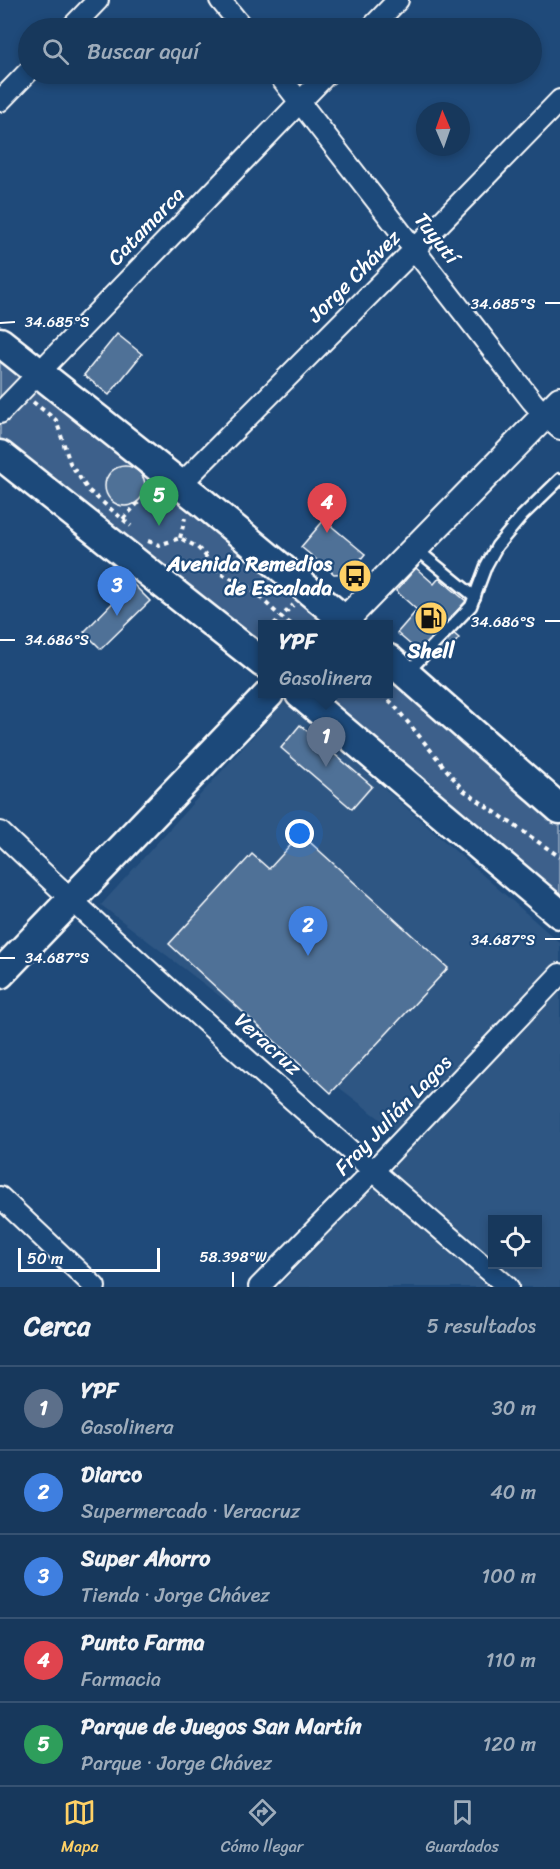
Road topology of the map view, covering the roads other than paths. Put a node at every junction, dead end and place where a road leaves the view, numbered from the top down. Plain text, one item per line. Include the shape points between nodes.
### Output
1 (98, 0) edge
2 (220, 0) edge
3 (398, 0) edge
4 (80, 18) edge
5 (235, 18) edge
6 (380, 18) edge
7 (18, 82) edge
8 (286, 84) edge
9 (317, 84) edge
10 (560, 100) edge
11 (0, 101) edge
12 (300, 101) junction
13 (415, 249) junction
14 (0, 342) edge
15 (29, 382) junction
16 (0, 413) edge
17 (555, 415) edge
18 (0, 455) edge
19 (560, 479) edge
20 (167, 485) junction
21 (415, 548) junction
22 (475, 597) junction
23 (341, 620) edge
24 (348, 620) edge
25 (258, 659) edge
26 (398, 667) edge
27 (264, 698) edge
28 (306, 698) edge
29 (560, 809) edge
30 (0, 832) edge
31 (71, 900) junction
32 (557, 906) edge
33 (0, 974) edge
34 (560, 974) edge
35 (373, 1171) junction
36 (0, 1197) edge
37 (95, 1287) edge
38 (259, 1287) edge
39 (508, 1287) edge

1 - 4 street
2 - 5 street
3 - 6 street
7 - 11 street
8 - 12 street, Tuyutí
9 - 12 street, Catamarca
10 - 13 street, Jorge Chávez
12 - 13 street, Tuyutí
12 - 15 street, Catamarca
13 - 17 street, Tuyutí
13 - 20 street, Jorge Chávez
14 - 15 main road
15 - 16 street, Catamarca
15 - 20 main road
17 - 21 street
18 - 25 main road
19 - 22 lane via 497,546
20 - 23 main road
21 - 22 lane
21 - 24 street
22 - 26 lane via 460,619
26 - 29 main road
27 - 31 main road
28 - 32 main road
30 - 31 street, Veracruz
31 - 33 main road
31 - 35 street, Veracruz
34 - 35 street, Fray Julián Lagos
35 - 38 street, Fray Julián Lagos
35 - 39 street, Veracruz
36 - 37 street

